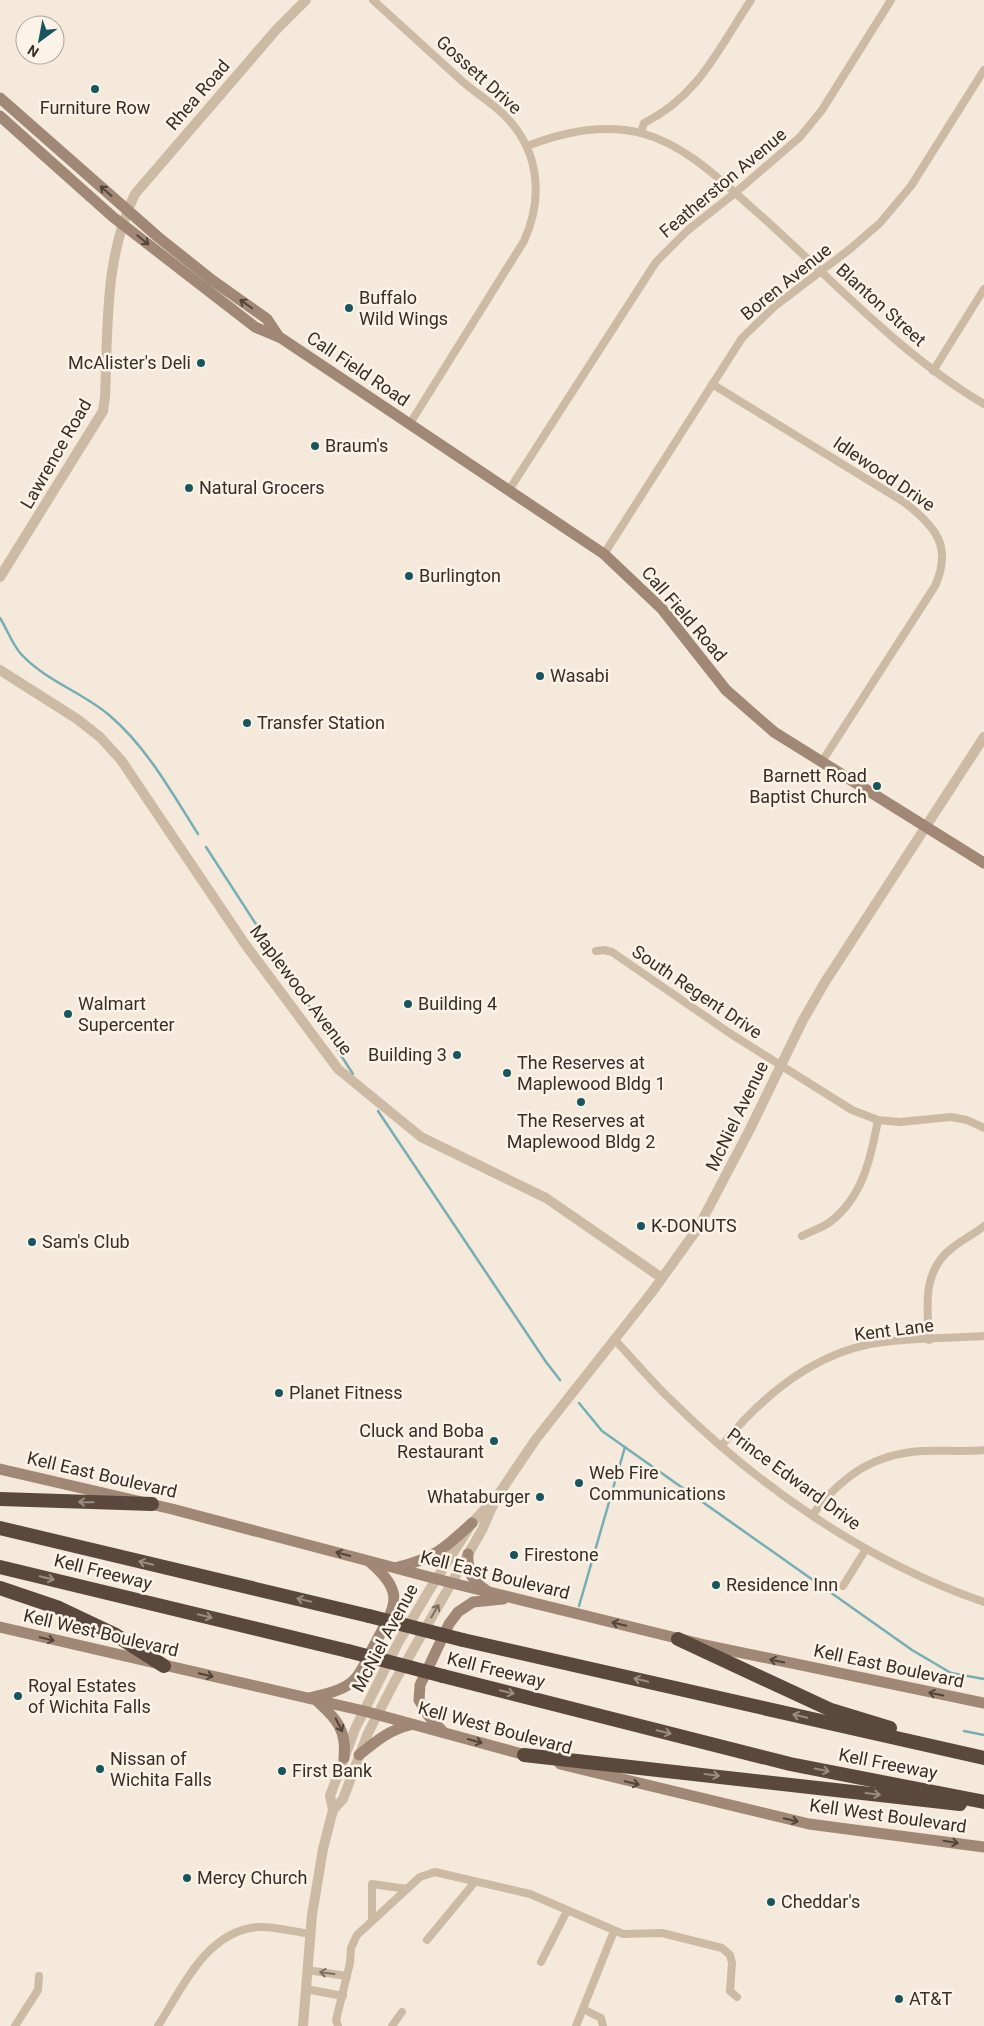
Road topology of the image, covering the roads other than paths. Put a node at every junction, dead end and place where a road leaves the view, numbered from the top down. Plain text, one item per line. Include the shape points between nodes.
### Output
1 (306, 0) edge
2 (373, 0) edge
3 (751, 0) edge
4 (891, 0) edge
5 (984, 70) edge
6 (0, 98) edge
7 (0, 116) edge
8 (641, 133) junction
9 (51, 142) junction
10 (527, 146) junction
11 (40, 151) junction
12 (735, 193) junction
13 (124, 217) junction
14 (822, 272) junction
15 (984, 289) edge
16 (933, 371) junction
17 (712, 384) junction
18 (984, 404) edge
19 (409, 425) junction
20 (508, 490) junction
21 (604, 554) junction
22 (0, 577) edge
23 (0, 670) edge
24 (984, 737) edge
25 (821, 763) junction
26 (927, 828) junction
27 (984, 863) edge
28 (596, 951) dead end
29 (780, 1065) junction
30 (878, 1120) junction
31 (984, 1128) edge
32 (984, 1226) edge
33 (802, 1236) dead end
34 (662, 1278) junction
35 (984, 1336) edge
36 (614, 1339) junction
37 (929, 1340) junction
38 (722, 1446) junction
39 (984, 1450) edge
40 (0, 1469) edge
41 (498, 1495) junction
42 (0, 1499) edge
43 (152, 1504) junction
44 (812, 1514) junction
45 (472, 1523) junction
46 (0, 1528) edge
47 (866, 1549) junction
48 (468, 1554) junction
49 (368, 1560) junction
50 (0, 1567) edge
51 (395, 1568) junction
52 (436, 1578) junction
53 (452, 1583) junction
54 (843, 1586) dead end
55 (0, 1588) edge
56 (492, 1593) junction
57 (512, 1598) junction
58 (984, 1602) edge
59 (0, 1628) edge
60 (678, 1638) junction
61 (164, 1666) junction
62 (312, 1700) junction
63 (984, 1703) edge
64 (364, 1711) junction
65 (378, 1715) junction
66 (413, 1724) junction
67 (443, 1732) junction
68 (360, 1755) junction
69 (524, 1755) junction
70 (344, 1758) junction
71 (984, 1758) edge
72 (984, 1804) edge
73 (333, 1810) junction
74 (984, 1847) edge
75 (474, 1883) junction
76 (407, 1889) junction
77 (567, 1911) junction
78 (372, 1920) junction
79 (614, 1931) junction
80 (311, 1934) junction
81 (427, 1940) dead end
82 (541, 1962) dead end
83 (308, 1970) junction
84 (40, 1976) dead end
85 (347, 1976) junction
86 (306, 1989) junction
87 (343, 1996) junction
88 (737, 1997) dead end
89 (583, 2009) junction
90 (402, 2012) dead end
91 (15, 2026) edge
92 (158, 2026) edge
93 (302, 2026) edge
94 (338, 2026) edge
95 (392, 2026) edge
96 (576, 2026) edge
97 (603, 2026) edge

1 - 13 street, Rhea Road via 153,171 135,194
2 - 10 street, Gossett Drive via 506,117
3 - 8 street via 700,79 678,103 644,123
4 - 12 street, Featherston Avenue via 822,110 800,138
5 - 14 street, Boren Avenue via 911,186 880,223
6 - 9 main road, Call Field Road
7 - 11 main road, Call Field Road
8 - 10 street, Blanton Street via 598,128 579,130
8 - 12 street, Blanton Street via 696,159
9 - 11 main road
13 -> 9 main road, Call Field Road
10 - 19 street, Gossett Drive via 534,167 536,194 529,230
11 - 13 main road, Call Field Road
12 - 14 street, Blanton Street
12 - 20 street, Featherston Avenue via 688,230 656,262
13 - 19 main road, Call Field Road via 255,327 280,338
13 - 22 street, Lawrence Road via 111,278 106,398 102,411
14 - 16 street, Blanton Street
14 - 17 street, Boren Avenue via 760,319 742,338
15 - 16 street
16 - 18 street, Blanton Street
17 - 21 street, Boren Avenue
17 - 25 street, Idlewood Drive via 904,502 932,525 942,550 934,586
19 - 20 main road, Call Field Road
20 - 21 main road, Call Field Road
21 - 25 main road, Call Field Road via 662,609 726,690 746,710
23 - 34 street, Maplewood Avenue via 100,737 121,760 245,944 338,1069 422,1137 546,1198
24 - 26 street, McNiel Avenue
25 - 26 main road, Call Field Road
26 - 27 main road, Call Field Road
26 - 29 street, McNiel Avenue via 825,982
28 - 29 street, South Regent Drive via 612,952
29 - 30 street, South Regent Drive via 852,1110
29 - 34 street, McNiel Avenue via 709,1209
30 - 31 street, South Regent Drive via 900,1122 951,1117
30 - 33 street via 872,1156 853,1197 830,1222
32 - 37 street via 951,1248 930,1277 926,1298
34 - 36 street, McNiel Avenue
35 - 37 street, Kent Lane
36 - 38 street, Prince Edward Drive via 671,1400
36 - 41 street, McNiel Avenue via 536,1438
37 - 38 street, Kent Lane via 884,1342 852,1348 798,1373 769,1395
38 - 44 street, Prince Edward Drive
39 - 44 street via 897,1454 871,1463 847,1476
40 - 43 main road, Kell East Boulevard
41 - 45 street, McNiel Avenue
41 - 48 street, McNiel Avenue
43 -> 42 highway
49 -> 43 main road, Kell East Boulevard
44 - 47 street, Prince Edward Drive
45 - 51 main road via 444,1549 421,1562
45 - 52 street, McNiel Avenue
71 -> 46 highway, Kell Freeway, bridge via 463,1640
47 - 54 street
47 - 58 street, Prince Edward Drive via 918,1577
48 - 53 street, McNiel Avenue
48 - 56 main road via 470,1574 483,1589
49 - 51 main road, Kell East Boulevard
49 - 62 main road via 389,1583 395,1606 354,1680
50 -> 72 highway, Kell Freeway, bridge via 348,1651 790,1764
51 - 52 main road, Kell East Boulevard
52 - 53 main road, Kell East Boulevard
52 - 64 street, McNiel Avenue
53 - 56 main road, Kell East Boulevard
65 -> 53 street, McNiel Avenue
55 - 61 highway via 59,1608 114,1634
56 - 57 main road, Kell East Boulevard
60 -> 57 main road, Kell East Boulevard
57 - 67 main road via 473,1602 458,1612 449,1624 420,1685 419,1700
59 -> 61 main road, Kell West Boulevard
63 -> 60 main road, Kell East Boulevard
60 - 71 highway via 830,1710
61 -> 62 main road, Kell West Boulevard
62 - 64 main road, Kell West Boulevard
62 -> 70 main road via 336,1718 343,1730
64 - 65 main road, Kell West Boulevard
64 - 70 street, McNiel Avenue
65 - 66 main road, Kell West Boulevard
65 - 68 street, McNiel Avenue
66 - 67 main road, Kell West Boulevard
66 - 68 main road via 394,1729
67 -> 69 main road, Kell West Boulevard
68 - 73 street, McNiel Avenue via 343,1799
69 -> 72 highway via 887,1795 933,1803
69 -> 74 main road, Kell West Boulevard via 809,1824
70 - 73 street, McNiel Avenue via 330,1796
73 - 80 street, McNiel Avenue via 323,1849
75 - 76 street via 435,1872 420,1877
75 - 77 street via 530,1894
75 - 81 street
76 - 78 street
76 - 78 street via 372,1884
77 - 79 street
77 - 82 street
78 - 85 street via 353,1942
79 - 88 street via 623,1934 662,1933 722,1948 730,1955 730,1991
79 - 89 street
80 - 83 street, McNiel Avenue
80 - 92 street via 260,1927 241,1930 219,1941 200,1961
85 -> 83 street
83 - 86 street, McNiel Avenue
84 - 91 street via 38,1990
85 - 87 street
86 - 87 street
86 - 93 street, McNiel Avenue
87 - 94 street via 336,2020
89 - 96 street
89 - 97 street via 601,2018
90 - 95 street

